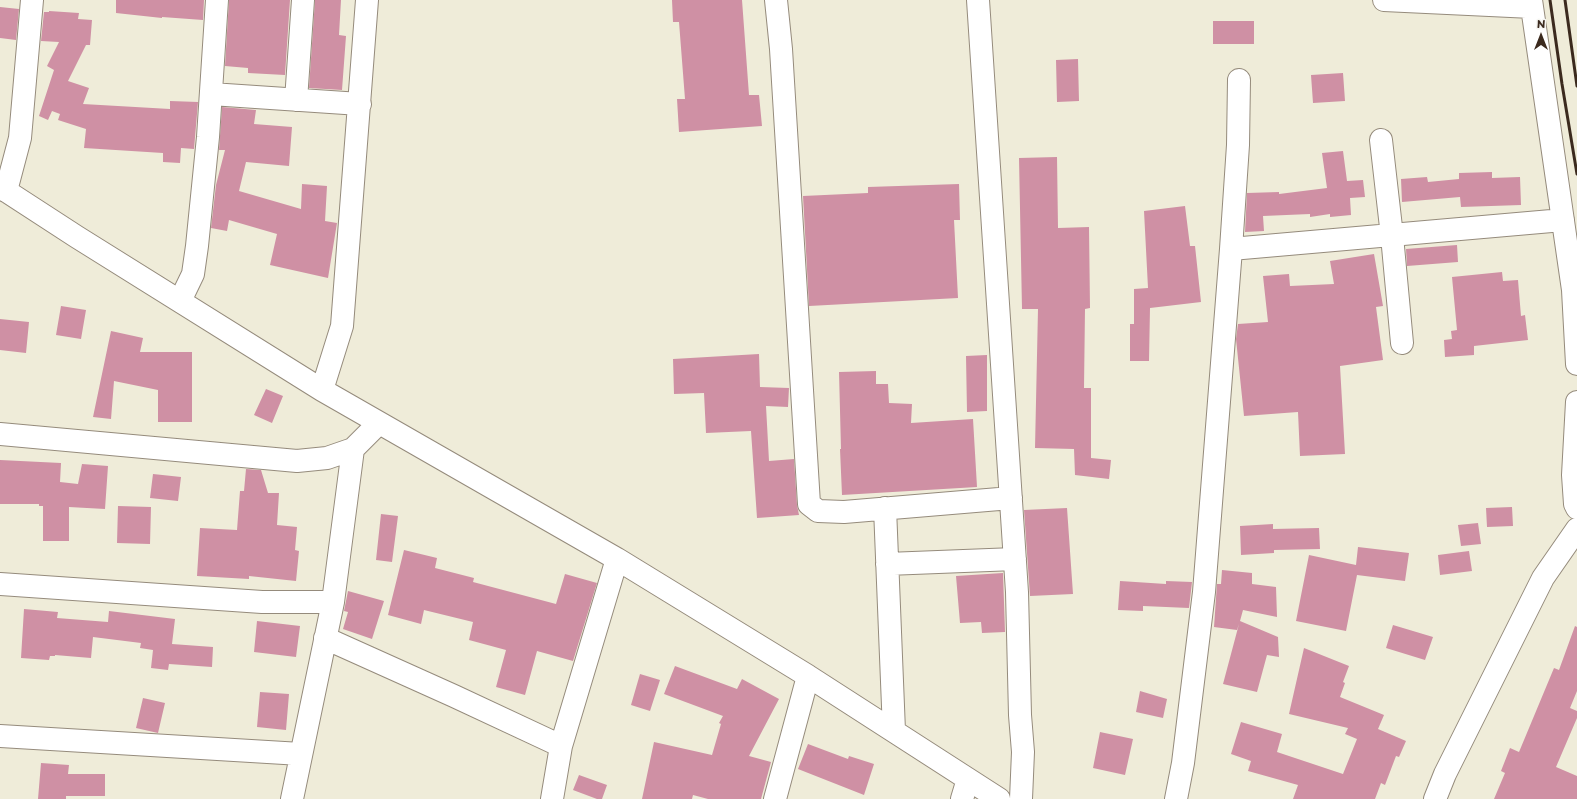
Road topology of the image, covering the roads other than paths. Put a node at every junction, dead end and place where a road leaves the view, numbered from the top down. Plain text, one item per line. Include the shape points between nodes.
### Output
1 (32, 0) edge
2 (217, 0) edge
3 (303, 0) edge
4 (367, 0) edge
5 (776, 0) edge
6 (978, 0) edge
7 (1384, 0) edge
8 (1466, 2) edge
9 (1532, 3) edge
10 (1240, 80) dead end
11 (211, 94) junction
12 (296, 100) junction
13 (360, 104) junction
14 (1381, 140) dead end
15 (3, 190) edge
16 (1563, 220) junction
17 (1392, 236) junction
18 (1231, 249) junction
19 (180, 301) junction
20 (1402, 343) dead end
21 (1577, 364) edge
22 (322, 390) junction
23 (1577, 402) edge
24 (379, 423) junction
25 (0, 434) edge
26 (353, 449) junction
27 (1011, 498) junction
28 (885, 508) junction
29 (1577, 508) edge
30 (1577, 529) edge
31 (617, 558) junction
32 (1015, 559) junction
33 (888, 564) junction
34 (0, 584) edge
35 (332, 602) junction
36 (325, 638) junction
37 (808, 676) junction
38 (894, 731) junction
39 (0, 736) edge
40 (561, 746) junction
41 (301, 754) junction
42 (965, 789) edge
43 (292, 799) edge
44 (552, 799) edge
45 (775, 799) edge
46 (999, 799) edge
47 (1021, 799) edge
48 (1176, 799) edge
49 (1435, 799) edge

1 - 15 street via 20,138
2 - 11 street
3 - 12 street
4 - 13 street
5 - 28 street via 809,504 818,511 844,512
6 - 27 street
7 - 8 street
8 - 9 street
9 - 16 street
10 - 18 street
11 - 12 street
11 - 19 street via 193,274
12 - 13 street
13 - 22 street via 342,326
14 - 17 street
15 - 19 street
16 - 17 street
16 - 21 street via 1573,290
17 - 18 street
17 - 20 street
18 - 48 street via 1204,592 1183,763
19 - 22 street
22 - 24 street
23 - 29 street via 1573,475
24 - 26 street
24 - 31 street
25 - 26 street via 297,461 327,458
26 - 35 street
27 - 28 street
27 - 32 street
28 - 33 street
30 - 49 street via 1543,578
31 - 37 street
31 - 40 street
32 - 33 street
32 - 47 street via 1023,752
33 - 38 street
34 - 35 street via 262,602
35 - 36 street
36 - 40 street
36 - 41 street
37 - 38 street
37 - 45 street
38 - 42 street
39 - 41 street
40 - 44 street
41 - 43 street
42 - 46 street

